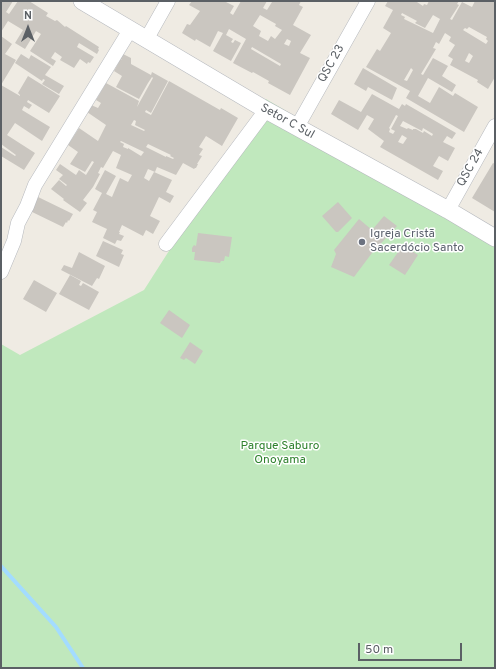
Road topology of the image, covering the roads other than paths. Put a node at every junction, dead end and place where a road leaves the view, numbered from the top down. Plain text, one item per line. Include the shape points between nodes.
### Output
1 (82, 1) edge
2 (168, 1) edge
3 (368, 1) edge
4 (130, 30) junction
5 (146, 40) junction
6 (266, 110) junction
7 (495, 126) edge
8 (297, 128) junction
9 (448, 210) junction
10 (495, 238) edge
11 (166, 244) dead end
12 (1, 272) edge

1 - 4 street, Setor C Sul
2 - 5 street
3 - 8 street, QSC 23
4 - 5 street, Setor C Sul
4 - 12 street via 35,185 18,223 14,241
5 - 6 street, Setor C Sul
6 - 8 street, Setor C Sul
6 - 11 street
7 - 9 street, QSC 24
8 - 9 street, Setor C Sul
9 - 10 street, Setor C Sul

